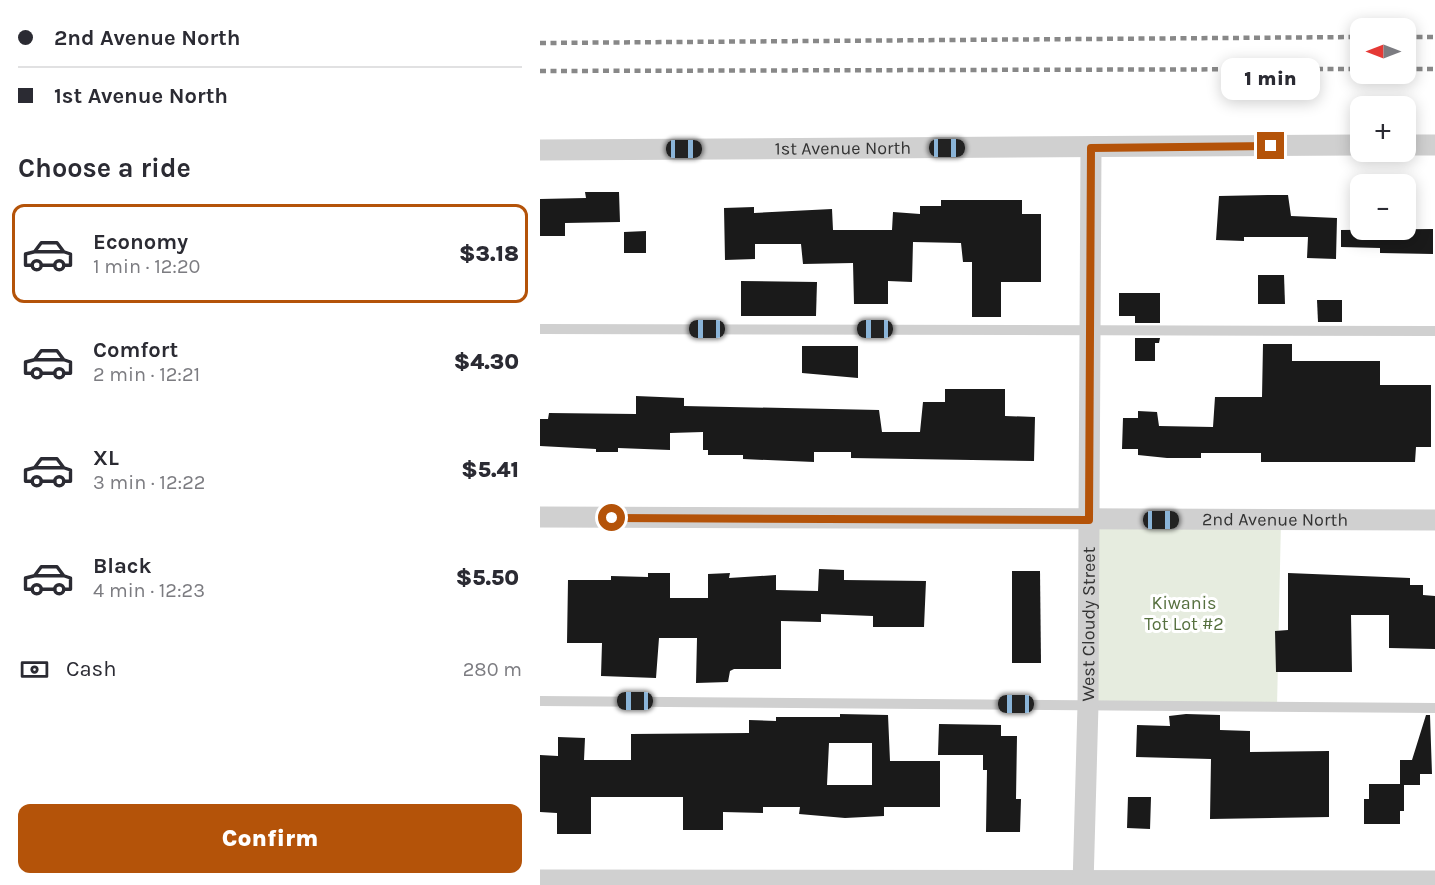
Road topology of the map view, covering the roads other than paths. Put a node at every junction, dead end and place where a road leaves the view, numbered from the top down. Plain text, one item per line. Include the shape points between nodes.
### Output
1 (1416, 145) edge
2 (1435, 145) edge
3 (1350, 146) edge
4 (1091, 148) junction
5 (540, 150) edge
6 (540, 329) edge
7 (1090, 329) junction
8 (1435, 331) edge
9 (540, 517) edge
10 (1089, 520) junction
11 (1435, 520) edge
12 (540, 701) edge
13 (1088, 705) junction
14 (1435, 708) edge
15 (540, 880) edge
16 (1435, 881) edge
17 (1084, 883) edge

1 - 2 street
3 - 4 street, 1st Avenue North
4 - 5 street, 1st Avenue North
4 - 7 street, West Cloudy Street
6 - 7 lane
7 - 8 lane
7 - 10 street, West Cloudy Street
9 - 10 street, 2nd Avenue North
10 - 11 street, 2nd Avenue North
10 - 13 street, West Cloudy Street
12 - 13 lane
13 - 14 lane
13 - 17 street, West Cloudy Street
15 - 17 street
16 - 17 street

